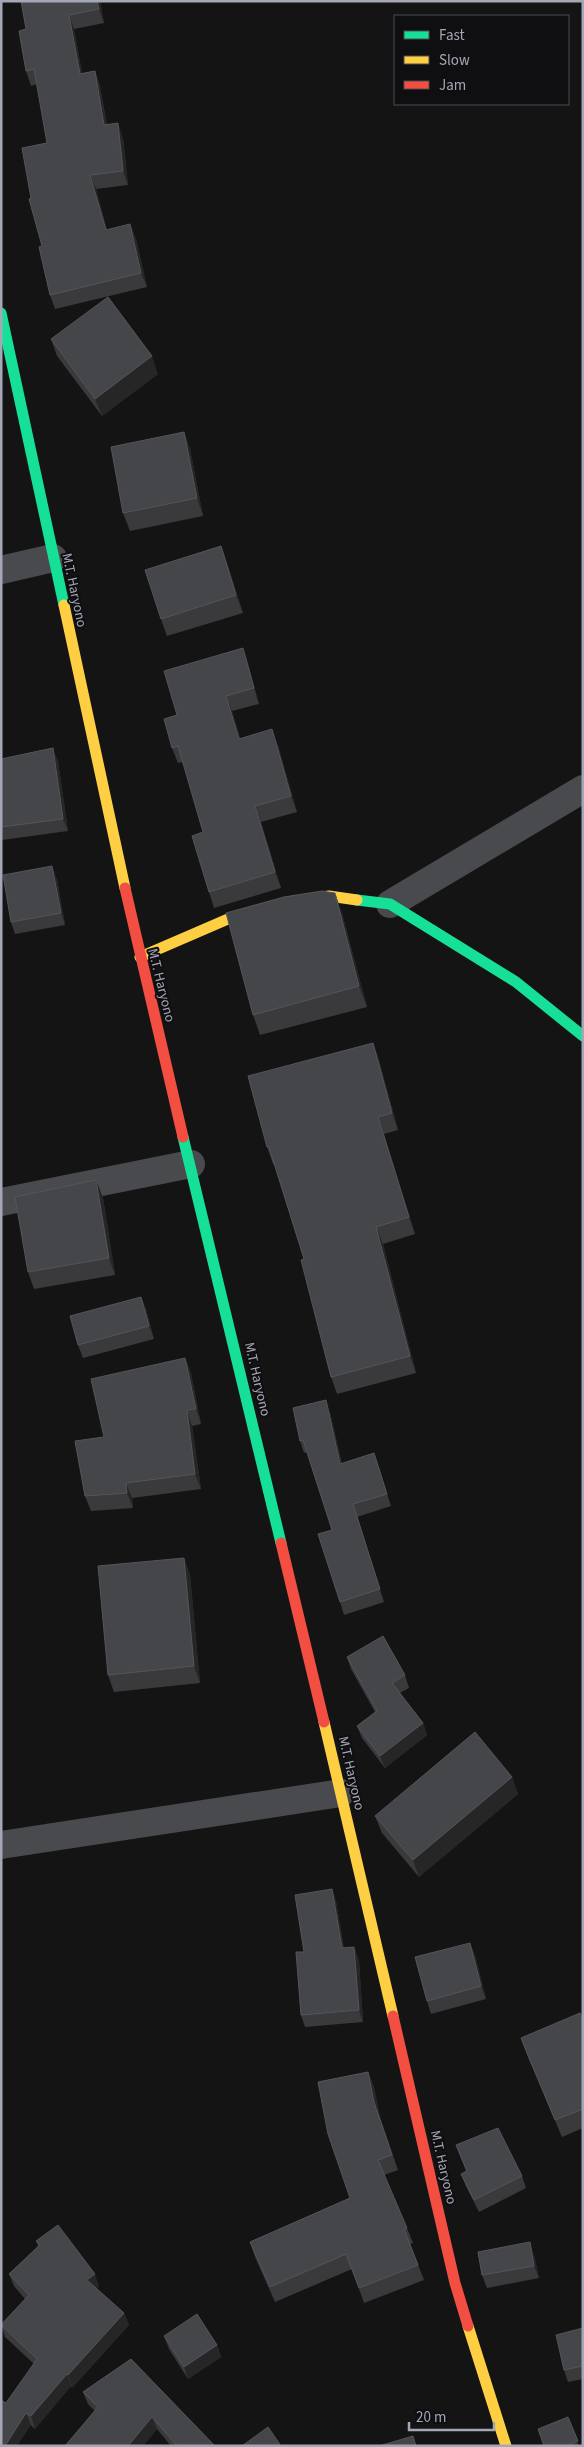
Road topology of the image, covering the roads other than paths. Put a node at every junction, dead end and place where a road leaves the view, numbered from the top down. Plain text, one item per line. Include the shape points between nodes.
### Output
1 (1, 313) edge
2 (53, 558) junction
3 (1, 570) edge
4 (583, 789) edge
5 (390, 904) junction
6 (140, 957) junction
7 (583, 1036) edge
8 (191, 1164) junction
9 (1, 1202) edge
10 (341, 1793) junction
11 (1, 1845) edge
12 (506, 2446) edge

1 - 2 main road, M.T. Haryono
2 - 3 street
2 - 6 main road, M.T. Haryono
4 - 5 street
5 - 6 main road via 329,896 288,902 228,919
5 - 7 main road via 516,982
6 - 8 main road, M.T. Haryono
8 - 9 street
8 - 10 main road, M.T. Haryono
10 - 11 street
10 - 12 main road, M.T. Haryono via 456,2283

